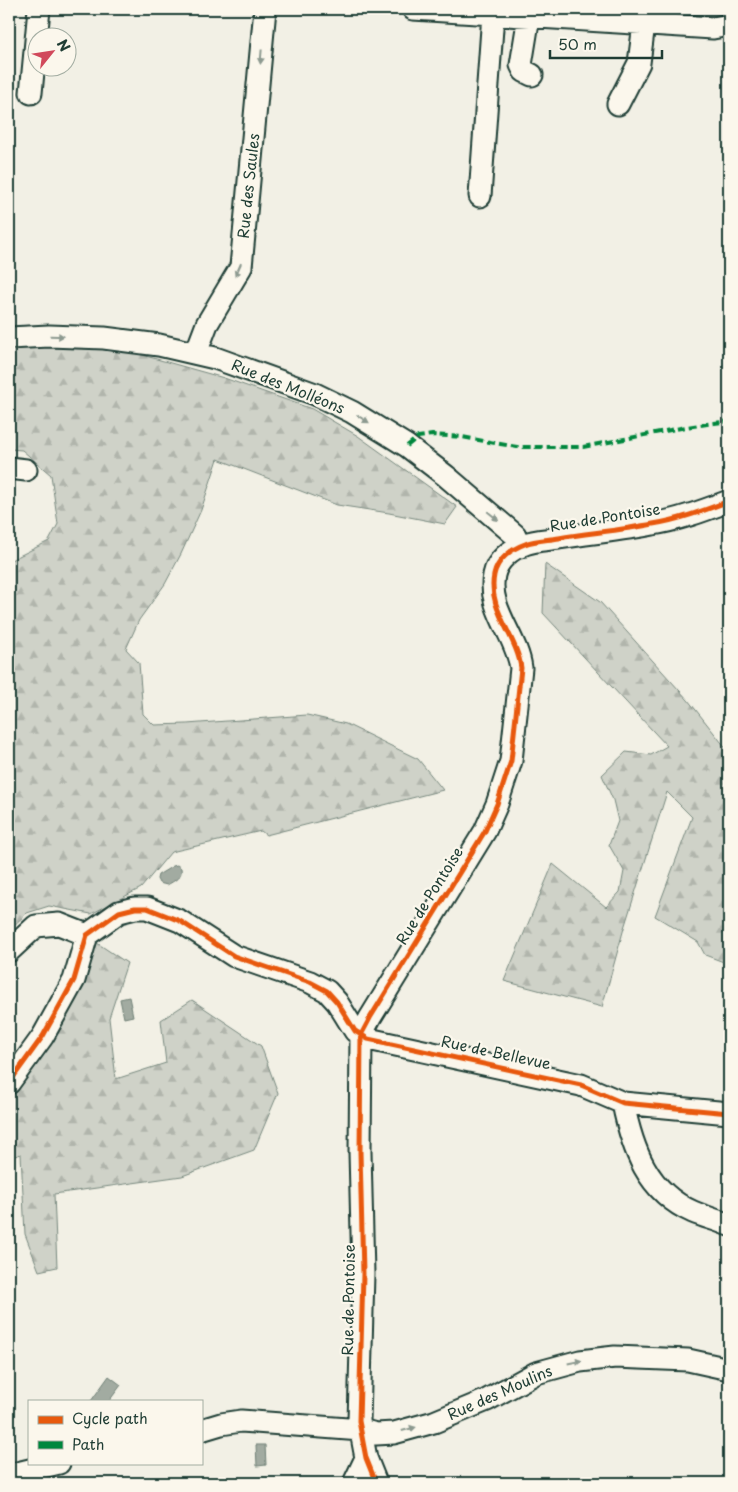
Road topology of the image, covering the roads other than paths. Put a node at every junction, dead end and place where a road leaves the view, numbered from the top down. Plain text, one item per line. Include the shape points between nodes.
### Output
1 (39, 9) edge
2 (265, 9) edge
3 (413, 9) edge
4 (498, 12) edge
5 (529, 16) junction
6 (644, 24) junction
7 (729, 25) edge
8 (532, 75) dead end
9 (31, 93) dead end
10 (618, 104) dead end
11 (480, 196) dead end
12 (9, 338) edge
13 (196, 353) junction
14 (729, 501) edge
15 (520, 547) junction
16 (87, 935) junction
17 (9, 951) edge
18 (361, 1035) junction
19 (9, 1083) edge
20 (623, 1103) junction
21 (729, 1113) edge
22 (729, 1225) edge
23 (729, 1369) edge
24 (202, 1430) edge
25 (361, 1430) junction
26 (366, 1458) junction
27 (55, 1464) edge
28 (9, 1475) edge
29 (354, 1483) edge
30 (360, 1483) edge
31 (368, 1483) edge
32 (376, 1483) edge

1 - 9 street
2 -> 13 street, Rue des Saules via 241,267 207,324
3 - 4 street
4 - 5 street
4 - 11 street
5 - 6 street
5 - 8 street via 521,65
6 - 7 street via 713,28
6 - 10 street via 639,63
12 -> 13 street, Rue des Molléons via 104,338
13 -> 15 street, Rue des Molléons via 315,394 352,412 407,446 446,476 515,535
14 - 15 street, Rue de Pontoise via 654,524 602,530
15 - 18 street, Rue de Pontoise via 506,554 494,574 498,612 519,655 521,668 511,761 497,804 485,831
16 - 17 street via 59,924 36,926
16 - 18 street via 119,912 147,908 180,921 234,956 327,991
16 - 19 street via 74,980 43,1036
18 - 20 street, Rue de Bellevue via 581,1085
18 - 25 street, Rue de Pontoise
20 - 21 street, Rue de Bellevue
20 - 22 street via 630,1136 653,1180 668,1197 692,1211
25 -> 23 street, Rue des Moulins via 376,1434 394,1433 434,1422 487,1400 536,1373 580,1361 615,1357 688,1360
24 - 25 street, Rue des Moulins via 241,1421
25 - 26 street, Rue de Pontoise
26 - 29 street
26 - 32 street, Rue de Pontoise
27 - 28 street
30 - 31 street

